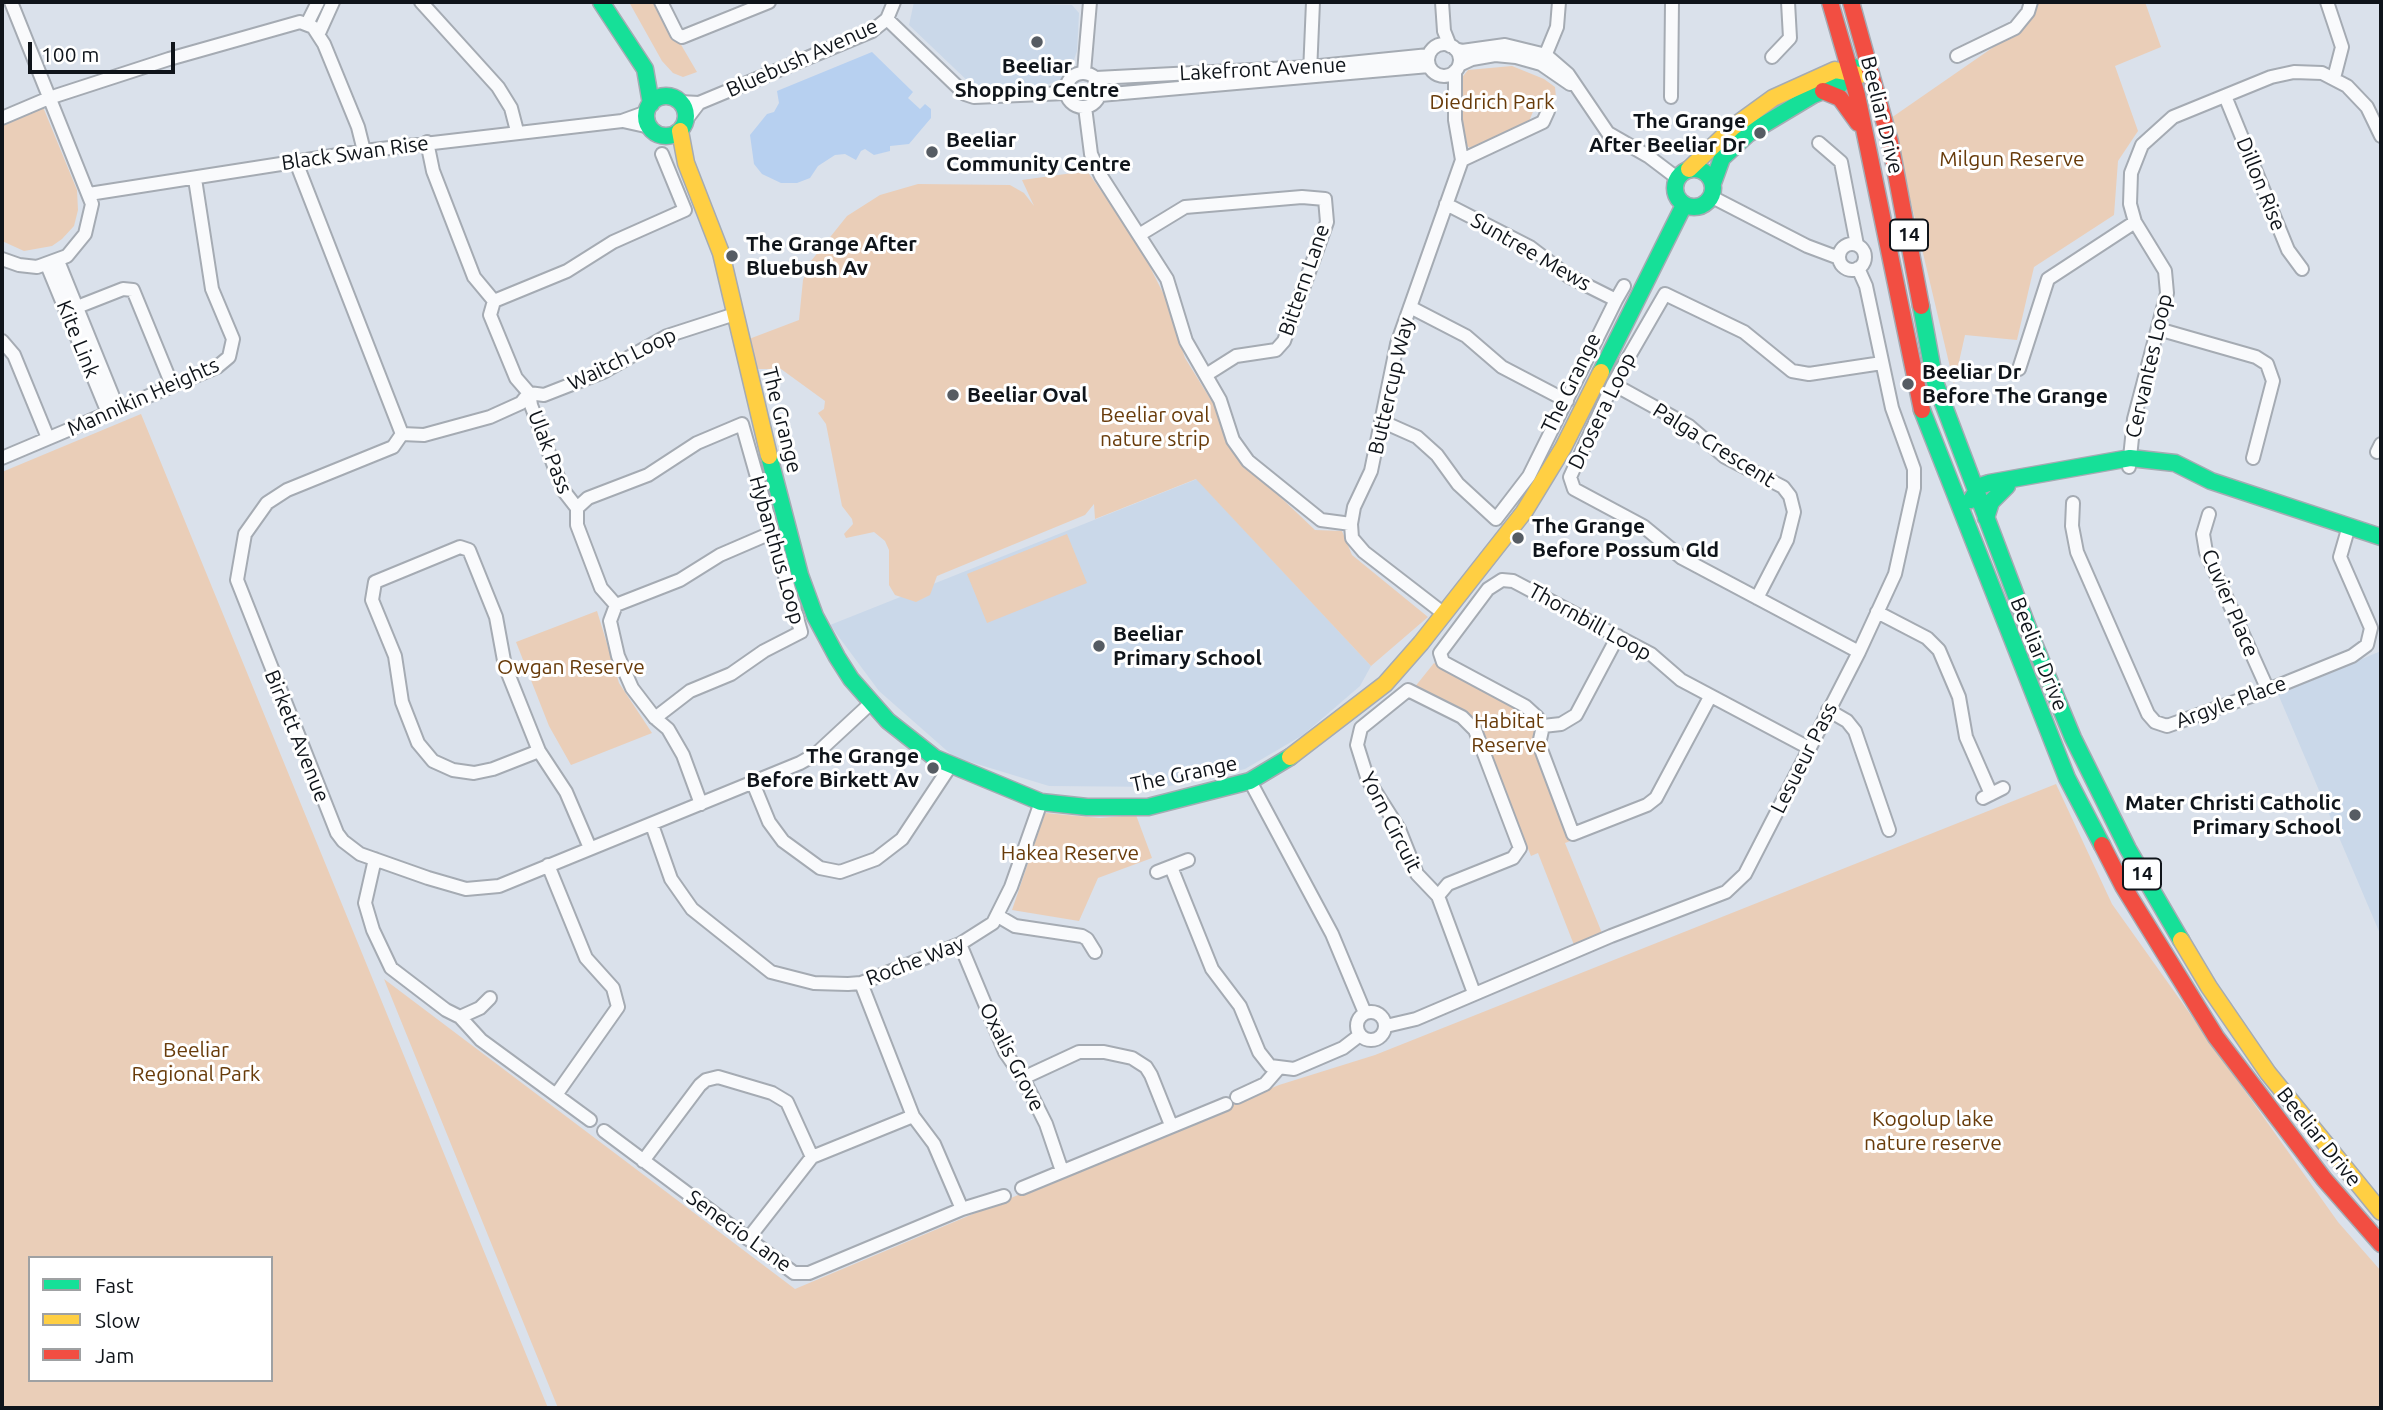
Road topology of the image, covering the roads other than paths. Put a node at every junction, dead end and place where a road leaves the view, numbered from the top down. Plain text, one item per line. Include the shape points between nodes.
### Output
1 (11, 2) edge
2 (318, 2) edge
3 (333, 2) edge
4 (421, 2) edge
5 (661, 2) edge
6 (769, 2) edge
7 (894, 2) edge
8 (1090, 2) edge
9 (1313, 2) edge
10 (1559, 2) edge
11 (1672, 2) edge
12 (1788, 2) edge
13 (1830, 2) edge
14 (1852, 2) edge
15 (2031, 2) edge
16 (2327, 2) edge
17 (607, 4) edge
18 (1442, 8) edge
19 (887, 19) junction
20 (1858, 23) junction
21 (307, 24) junction
22 (319, 33) junction
23 (1453, 48) junction
24 (1430, 57) junction
25 (1772, 57) dead end
26 (1956, 57) dead end
27 (1544, 60) junction
28 (1457, 69) junction
29 (1310, 72) junction
30 (1851, 72) junction
31 (1090, 75) junction
32 (1442, 76) junction
33 (648, 78) junction
34 (2334, 78) junction
35 (1877, 89) junction
36 (1823, 91) junction
37 (1066, 93) junction
38 (1100, 95) junction
39 (2225, 96) junction
40 (1671, 97) dead end
41 (49, 98) junction
42 (673, 99) junction
43 (699, 103) junction
44 (1085, 107) junction
45 (1548, 111) dead end
46 (2, 118) edge
47 (653, 120) junction
48 (1455, 120) junction
49 (683, 125) junction
50 (517, 131) junction
51 (1865, 133) junction
52 (2381, 136) edge
53 (427, 142) junction
54 (1819, 143) dead end
55 (364, 151) junction
56 (662, 154) dead end
57 (1462, 160) junction
58 (296, 162) junction
59 (686, 163) junction
60 (1683, 174) junction
61 (195, 179) junction
62 (1712, 190) junction
63 (89, 194) junction
64 (1446, 204) junction
65 (1684, 205) junction
66 (2135, 222) junction
67 (1139, 235) junction
68 (1857, 245) junction
69 (1839, 258) junction
70 (2, 259) edge
71 (53, 263) junction
72 (1858, 268) junction
73 (2302, 269) dead end
74 (1624, 286) dead end
75 (1616, 300) junction
76 (494, 301) junction
77 (1410, 307) junction
78 (72, 309) junction
79 (735, 314) junction
80 (2158, 329) junction
81 (2, 341) edge
82 (1882, 363) junction
83 (2019, 369) dead end
84 (1206, 375) junction
85 (1613, 384) junction
86 (172, 385) junction
87 (530, 393) junction
88 (1567, 401) junction
89 (113, 411) junction
90 (1381, 421) junction
91 (402, 434) junction
92 (48, 438) junction
93 (2, 457) edge
94 (2253, 457) dead end
95 (2130, 463) junction
96 (1942, 467) junction
97 (2033, 477) junction
98 (2007, 486) junction
99 (1976, 493) junction
100 (2073, 503) dead end
101 (577, 508) junction
102 (2209, 514) dead end
103 (1986, 518) junction
104 (1351, 524) junction
105 (2349, 526) junction
106 (771, 533) junction
107 (1969, 535) junction
108 (2381, 537) edge
109 (1757, 598) junction
110 (616, 605) junction
111 (1877, 612) junction
112 (1443, 613) junction
113 (1618, 636) junction
114 (1859, 652) junction
115 (2268, 690) junction
116 (1710, 697) junction
117 (871, 703) junction
118 (1828, 710) junction
119 (655, 718) junction
120 (1543, 726) junction
121 (1808, 748) junction
122 (539, 751) junction
123 (951, 765) junction
124 (1250, 781) junction
125 (753, 783) junction
126 (1992, 793) dead end
127 (1041, 802) junction
128 (701, 804) junction
129 (652, 825) junction
130 (1889, 830) dead end
131 (590, 848) junction
132 (375, 859) junction
133 (1188, 860) dead end
134 (548, 865) junction
135 (1171, 867) junction
136 (1157, 872) dead end
137 (1438, 896) junction
138 (998, 916) junction
139 (960, 944) junction
140 (1095, 952) dead end
141 (861, 983) junction
142 (1474, 993) junction
143 (490, 998) dead end
144 (1365, 1013) junction
145 (460, 1017) junction
146 (1386, 1026) junction
147 (1360, 1035) junction
148 (1278, 1069) junction
149 (1023, 1079) junction
150 (555, 1095) junction
151 (914, 1116) junction
152 (590, 1119) dead end
153 (1171, 1125) junction
154 (604, 1131) dead end
155 (812, 1157) junction
156 (643, 1161) junction
157 (1062, 1171) junction
158 (1023, 1188) dead end
159 (1004, 1196) dead end
160 (962, 1209) junction
161 (2381, 1212) edge
162 (748, 1239) junction
163 (2381, 1244) edge

1 - 41 street
2 - 21 street
3 - 22 street
4 - 50 street via 498,87 511,108
5 - 6 street via 682,37
7 - 19 street, Bluebush Avenue
8 - 31 street
9 - 29 street
10 - 27 street
11 - 40 street
12 - 25 street via 1790,38
13 - 30 main road, Beeliar Drive / 14
14 - 20 main road, Beeliar Drive / 14
15 - 26 street via 2015,28
16 - 34 street via 2342,47
17 - 33 main road
18 - 23 street via 1444,31
18 - 24 street
19 - 37 street via 965,94
19 - 43 street, Bluebush Avenue via 864,34
20 - 30 main road via 1858,50
20 - 35 main road, Beeliar Drive / 14
21 - 22 street
21 - 41 street via 290,23
22 - 55 street
23 - 24 street, Lakefront Avenue via 1438,46
23 - 27 street via 1462,51 1505,45
23 - 28 street, Buttercup Way
24 - 29 street, Lakefront Avenue
24 - 32 street
27 - 28 street via 1495,55 1472,59
27 - 60 street via 1579,90 1608,133
28 - 32 street
28 - 48 street, Buttercup Way
29 - 31 street, Lakefront Avenue
29 - 38 street, Lakefront Avenue
30 - 35 main road
30 - 36 main road via 1841,84
30 - 51 main road, Beeliar Drive / 14
30 - 60 main road via 1835,70 1773,98 1733,127
31 - 37 street via 1071,77
31 - 38 street
32 - 48 street, Buttercup Way
33 - 42 main road
33 - 47 main road
34 - 39 street, Cervantes Loop via 2282,73
34 - 52 street via 2367,107
35 - 99 main road, Beeliar Drive / 14 via 1935,382
36 - 51 main road via 1840,98
36 - 62 main road via 1748,134 1722,158
37 - 44 street via 1072,103
38 - 44 street
39 - 66 street, Cervantes Loop via 2173,117 2142,145 2129,187
39 - 73 street, Dillon Rise via 2288,250
41 - 46 street
41 - 63 street
42 - 43 street, Bluebush Avenue
42 - 47 main road
42 - 49 main road, The Grange via 685,110
43 - 49 street, Bluebush Avenue
44 - 67 street via 1091,154
45 - 57 street via 1543,122
47 - 49 main road
47 - 50 street, Black Swan Rise
47 - 59 main road, The Grange
48 - 57 street, Buttercup Way
49 - 59 main road, The Grange
50 - 53 street, Black Swan Rise
51 - 96 main road, Beeliar Drive / 14 via 1915,387
53 - 55 street, Black Swan Rise
53 - 76 street via 433,170 474,277
54 - 68 street via 1841,162
55 - 58 street, Black Swan Rise
56 - 76 street via 688,216 613,242 567,271
57 - 64 street, Buttercup Way
58 - 61 street, Black Swan Rise
58 - 91 street
59 - 79 main road, The Grange via 721,253
60 - 62 main road via 1701,170
60 - 65 main road via 1676,196
61 - 63 street, Black Swan Rise
61 - 86 street, Mannikin Heights via 212,289 233,345 229,357 217,367
62 - 65 main road via 1703,206
62 - 69 street via 1807,246
63 - 71 street via 91,215 85,234 74,250
64 - 75 street, Suntree Mews via 1530,247 1567,276
64 - 77 street, Buttercup Way
65 - 112 main road, The Grange via 1563,447 1524,512
66 - 80 street, Cervantes Loop via 2168,281
66 - 83 street via 2048,279
67 - 84 street via 1167,279 1186,341
67 - 84 street, Bittern Lane via 1185,207 1325,199 1327,222 1284,341 1276,350 1236,356
68 - 69 street via 1844,246
68 - 72 street via 1864,256
69 - 72 street via 1846,268
70 - 71 street via 29,267
71 - 78 street, Kite Link
72 - 82 street, Lesueur Pass
74 - 75 street, Suntree Mews
75 - 88 street, Suntree Mews
76 - 87 street via 489,311 492,322 516,378
77 - 88 street via 1466,336 1502,367
77 - 90 street, Buttercup Way
78 - 86 street via 123,289 134,290
78 - 89 street, Kite Link
79 - 87 street, Waitch Loop via 667,335 603,372 544,395
79 - 117 main road, The Grange via 808,599 836,657
80 - 94 street via 2267,364 2273,381
80 - 95 street, Cervantes Loop via 2134,419
81 - 92 street via 14,355
82 - 85 street, Drosera Loop via 1809,374 1792,371 1744,332 1665,294
82 - 111 street, Lesueur Pass via 1915,482 1899,563
84 - 104 street via 1233,440 1248,461 1321,520
85 - 109 street, Palga Crescent via 1689,426 1725,457 1787,491 1793,501 1793,517 1784,547
85 - 109 street, Drosera Loop via 1570,477 1572,486 1643,526 1682,558
86 - 89 street, Mannikin Heights
87 - 91 street via 521,403 490,417 424,435
87 - 101 street, Ulak Pass via 563,490
88 - 90 street, Suntree Mews via 1529,476 1496,519 1417,437
89 - 92 street, Mannikin Heights
90 - 104 street, Buttercup Way via 1371,471
91 - 132 street, Birkett Avenue via 393,447 287,490 267,503 245,534 237,565 246,608 337,833 350,848
92 - 93 street, Mannikin Heights
95 - 97 main road via 2104,460 2090,467
95 - 105 main road via 2175,463 2211,481
96 - 99 main road via 1960,486
96 - 107 main road, Beeliar Drive / 14
97 - 98 main road
97 - 99 main road via 1989,483
98 - 99 main road
98 - 103 main road via 1991,502
99 - 103 main road, Beeliar Drive / 14
99 - 107 main road via 1968,512
100 - 115 street, Argyle Place via 2077,552 2152,719 2173,725
101 - 106 street, Hybanthus Loop via 588,498 648,475 741,419
101 - 110 street via 577,525 601,588
102 - 115 street, Cuvier Place via 2203,534 2206,552
103 - 161 main road, Beeliar Drive / 14 via 2073,738 2151,892 2208,987 2268,1073
104 - 112 street via 1352,538 1364,552
105 - 108 main road
105 - 115 street, Argyle Place via 2340,557 2371,628 2370,639 2352,656
106 - 110 street via 720,555 680,580
106 - 119 street, Hybanthus Loop via 800,634 690,691
107 - 163 main road, Beeliar Drive / 14 via 2067,778 2123,886 2247,1080
109 - 114 street, Drosera Loop
110 - 119 street via 610,621 618,656 632,688
111 - 114 street, Lesueur Pass
111 - 126 street via 1927,638 1939,650 1959,696 1966,737
112 - 124 main road, The Grange via 1385,684 1308,746
113 - 116 street, Thornbill Loop
113 - 120 street via 1576,715 1561,724
113 - 120 street, Thornbill Loop via 1518,582 1502,580 1488,589 1443,645 1440,658 1525,706
114 - 118 street, Lesueur Pass
116 - 120 street via 1656,797 1647,805 1573,834 1539,744
116 - 121 street, Thornbill Loop
117 - 123 main road, The Grange via 904,736
117 - 125 street, Birkett Avenue via 816,754
118 - 121 street, Lesueur Pass
118 - 130 street via 1847,721 1859,738
119 - 128 street via 668,729 683,755
121 - 142 street, Lesueur Pass via 1745,874 1726,892
122 - 122 street via 474,773 433,761 418,743 407,716 395,656 372,600 372,587 380,578 467,548 496,617 505,666
122 - 131 street via 566,792
123 - 125 street via 902,839 876,859 840,872 820,868 783,841 769,822
123 - 127 main road, The Grange
124 - 127 main road, The Grange via 1148,807
124 - 144 street via 1332,934
125 - 128 street, Birkett Avenue
127 - 138 street, Roche Way
128 - 129 street, Birkett Avenue
129 - 131 street, Birkett Avenue
129 - 141 street, Roche Way via 671,879 685,901 771,972 814,983
131 - 134 street, Birkett Avenue
132 - 134 street, Birkett Avenue via 466,889 499,886
132 - 145 street via 365,903 391,968
133 - 135 street
134 - 150 street via 586,958 613,988 618,1007
135 - 136 street
135 - 148 street via 1212,969 1240,1006 1264,1060
137 - 137 street, Yorn Circuit via 1448,884 1513,858 1520,848 1475,730 1462,717 1408,690 1361,728 1357,745 1368,780 1399,829 1417,874
137 - 142 street, Yorn Circuit
138 - 139 street, Roche Way
138 - 140 street via 1015,926 1082,936
139 - 141 street, Roche Way
139 - 149 street, Oxalis Grove via 999,1039
141 - 151 street
142 - 146 street, Lesueur Pass via 1403,1024
143 - 145 street
144 - 146 street via 1379,1014
144 - 147 street via 1357,1023
145 - 150 street via 481,1040
146 - 147 street, Lesueur Pass via 1373,1041
147 - 148 street via 1343,1048 1294,1069
148 - 153 street via 1265,1084
149 - 153 street via 1079,1052 1132,1058 1146,1067
149 - 157 street, Oxalis Grove via 1046,1124
150 - 152 street
151 - 155 street
151 - 160 street via 934,1144
153 - 157 street
154 - 156 street, Senecio Lane
155 - 156 street via 787,1102 718,1077 700,1085
155 - 162 street
156 - 162 street, Senecio Lane
157 - 158 street
159 - 160 street, Senecio Lane
160 - 162 street, Senecio Lane via 809,1273 794,1273

